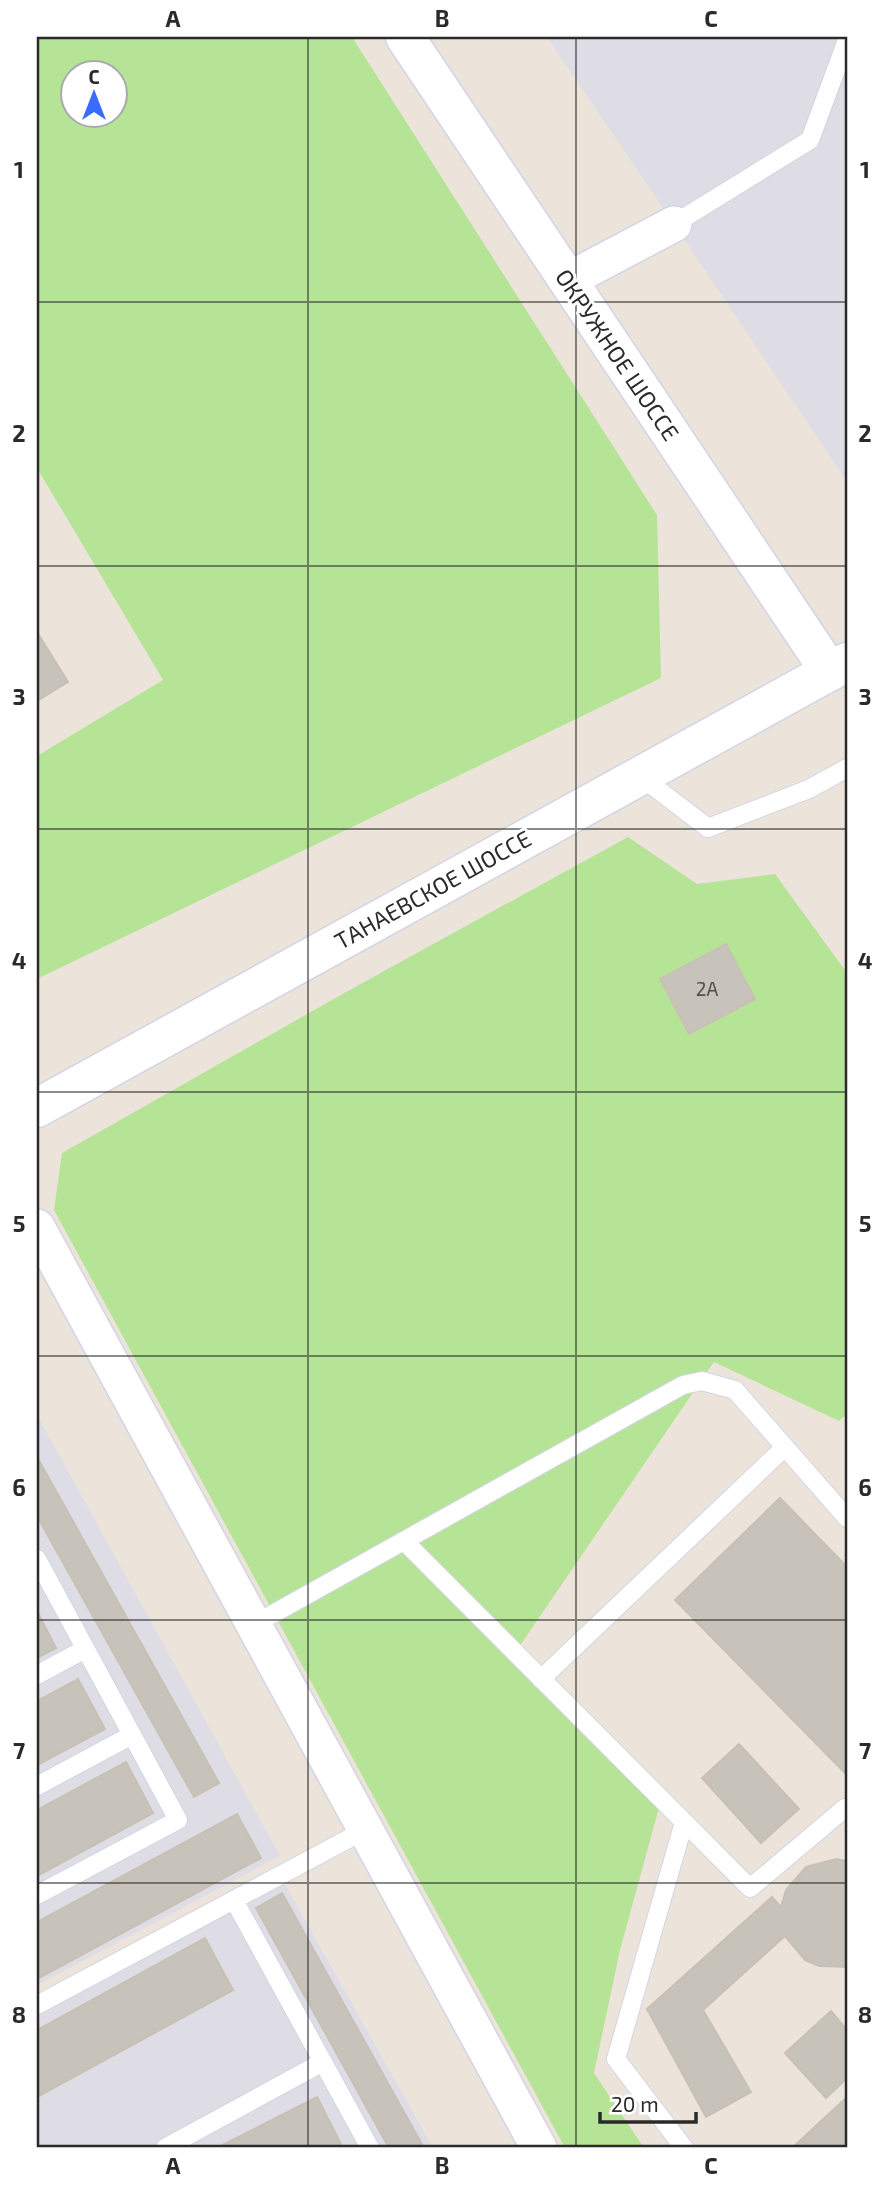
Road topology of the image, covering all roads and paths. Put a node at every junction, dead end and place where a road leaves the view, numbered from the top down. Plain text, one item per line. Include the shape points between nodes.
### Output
1 (405, 37) edge
2 (847, 40) edge
3 (674, 224) joint
4 (568, 281) junction
5 (839, 667) edge
6 (847, 768) edge
7 (640, 776) junction
8 (37, 1108) edge
9 (37, 1227) edge
10 (784, 1448) junction
11 (847, 1518) edge
12 (404, 1541) junction
13 (38, 1562) edge
14 (253, 1625) junction
15 (85, 1649) junction
16 (37, 1675) edge
17 (541, 1679) junction
18 (132, 1735) junction
19 (37, 1786) edge
20 (847, 1810) edge
21 (684, 1822) junction
22 (365, 1830) junction
23 (37, 1895) edge
24 (234, 1900) junction
25 (37, 2005) edge
26 (323, 2062) junction
27 (166, 2148) edge
28 (370, 2148) edge
29 (539, 2148) edge
30 (684, 2148) edge

1 - 4 street, ОКРУЖНОЕ ШОССЕ
2 - 3 lane via 810,140
3 - 4 street
4 - 5 street, ОКРУЖНОЕ ШОССЕ
5 - 7 street, ТАНАЕВСКОЕ ШОССЕ
6 - 7 lane via 809,789 708,828
7 - 8 street, ТАНАЕВСКОЕ ШОССЕ
9 - 14 street
10 - 11 lane
10 - 12 lane via 735,1390 702,1381 683,1385
10 - 17 lane
12 - 14 lane
12 - 17 lane
13 - 15 lane
14 - 22 street
15 - 16 lane
15 - 18 lane
17 - 21 lane
18 - 19 lane
18 - 23 lane via 178,1820
20 - 21 lane via 750,1888
21 - 30 lane via 616,2059
22 - 24 lane
22 - 29 street
24 - 25 lane
24 - 26 lane
26 - 27 lane
26 - 28 lane

